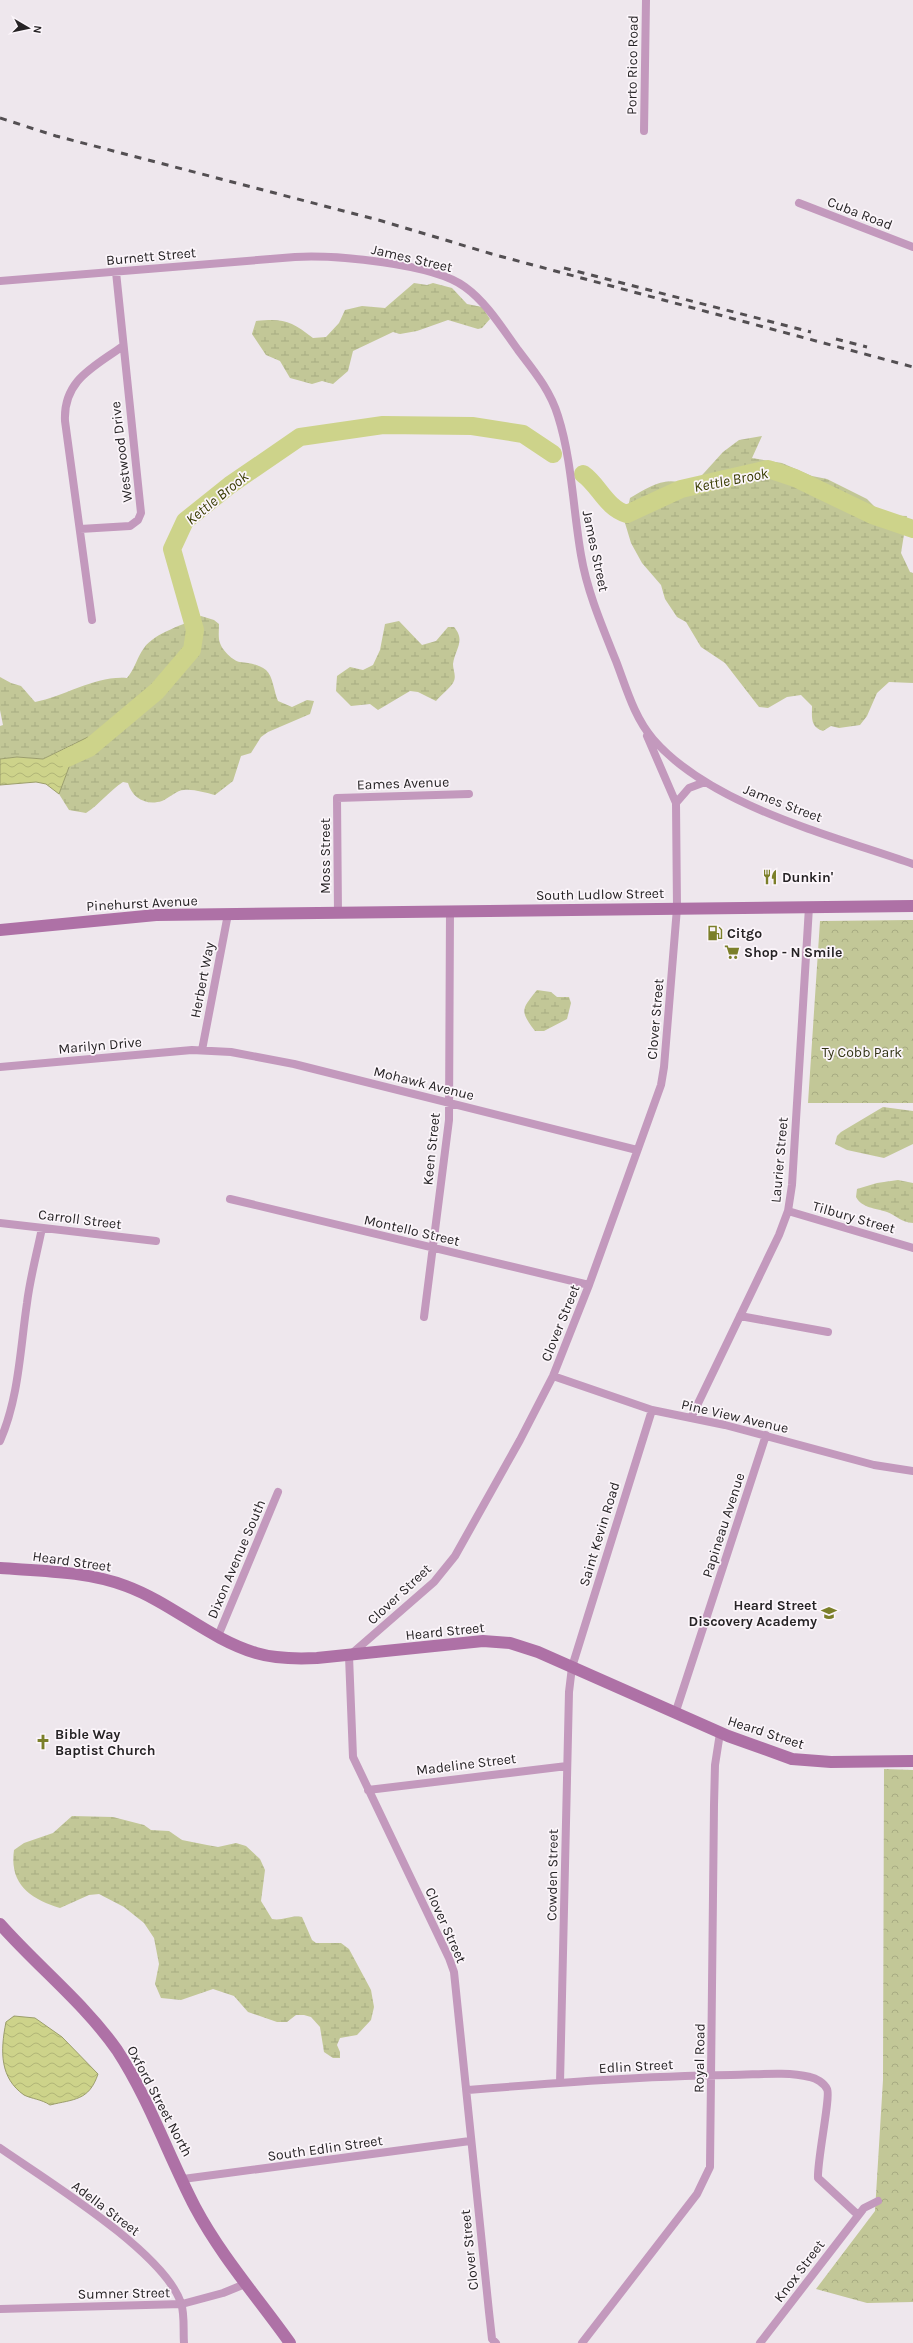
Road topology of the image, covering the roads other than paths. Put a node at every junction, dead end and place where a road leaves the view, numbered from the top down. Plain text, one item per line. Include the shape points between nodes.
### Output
1 (646, 0) edge
2 (644, 131) dead end
3 (799, 203) dead end
4 (913, 247) edge
5 (304, 256) joint
6 (116, 272) junction
7 (0, 281) edge
8 (123, 346) junction
9 (80, 529) junction
10 (92, 620) dead end
11 (641, 722) junction
12 (705, 782) junction
13 (469, 794) dead end
14 (337, 798) joint
15 (676, 803) junction
16 (913, 864) edge
17 (913, 906) edge
18 (809, 907) junction
19 (677, 908) junction
20 (450, 910) junction
21 (228, 914) junction
22 (287, 914) joint
23 (338, 914) junction
24 (0, 930) edge
25 (202, 1050) junction
26 (0, 1067) edge
27 (450, 1102) junction
28 (638, 1150) junction
29 (230, 1199) dead end
30 (788, 1211) junction
31 (0, 1223) edge
32 (42, 1228) junction
33 (156, 1241) dead end
34 (433, 1248) junction
35 (913, 1248) edge
36 (589, 1285) junction
37 (740, 1316) junction
38 (424, 1317) dead end
39 (828, 1332) dead end
40 (553, 1376) junction
41 (652, 1410) junction
42 (691, 1418) junction
43 (766, 1435) junction
44 (0, 1441) edge
45 (913, 1471) edge
46 (278, 1492) dead end
47 (0, 1568) edge
48 (218, 1636) junction
49 (349, 1656) junction
50 (572, 1667) junction
51 (675, 1714) junction
52 (720, 1733) junction
53 (913, 1761) edge
54 (567, 1766) junction
55 (368, 1790) junction
56 (0, 1924) edge
57 (711, 2076) junction
58 (560, 2083) junction
59 (468, 2090) junction
60 (470, 2141) junction
61 (0, 2148) edge
62 (183, 2179) junction
63 (878, 2201) dead end
64 (858, 2215) junction
65 (249, 2288) junction
66 (182, 2304) junction
67 (0, 2309) edge
68 (184, 2343) edge
69 (290, 2343) edge
70 (496, 2343) edge
71 (582, 2343) edge
72 (760, 2343) edge

1 - 2 street, Porto Rico Road
3 - 4 street, Cuba Road
5 - 6 street, Burnett Street
5 - 11 street, James Street via 350,257 410,268 458,282 474,294 490,312 546,388 558,414 564,438 587,582
6 - 7 street, Burnett Street
6 - 8 street, Westwood Drive
8 - 9 street via 78,379 68,392 65,404
8 - 9 street, Westwood Drive via 141,513 138,520 130,526
9 - 10 street
11 - 12 street, James Street via 669,755
11 - 15 street, Clover Street
12 - 15 street via 689,788
12 - 16 street, James Street via 738,800 774,815
13 - 14 street, Eames Avenue
14 - 23 street, Moss Street
15 - 19 street, Clover Street
17 - 18 street, South Ludlow Street
18 - 19 street, South Ludlow Street
18 - 30 street, Laurier Street via 792,1185
19 - 20 street, South Ludlow Street
19 - 28 street, Clover Street via 664,1067 661,1084
20 - 23 street, South Ludlow Street
20 - 27 street, Keen Street
21 - 22 street, Pinehurst Avenue
21 - 24 street, Pinehurst Avenue via 156,915
21 - 25 street, Herbert Way
22 - 23 street, South Ludlow Street
25 - 26 street, Marilyn Drive
25 - 27 street, Mohawk Avenue via 262,1056
27 - 28 street, Mohawk Avenue
27 - 34 street, Keen Street
28 - 36 street, Clover Street
29 - 34 street, Montello Street
30 - 35 street, Tilbury Street
30 - 37 street, Laurier Street
31 - 32 street, Carroll Street
32 - 33 street, Carroll Street
32 - 44 street via 27,1302 16,1389
34 - 36 street, Montello Street
34 - 38 street, Keen Street
36 - 40 street, Clover Street
37 - 39 street
37 - 42 street, Laurier Street
40 - 41 street, Pine View Avenue
40 - 49 street, Clover Street via 455,1556 434,1582
41 - 42 street, Pine View Avenue
41 - 50 street, Saint Kevin Road
42 - 43 street, Pine View Avenue
43 - 45 street, Pine View Avenue via 874,1465
43 - 51 street, Papineau Avenue
46 - 48 street, Dixon Avenue South
47 - 48 street, Heard Street via 88,1576 126,1586
48 - 49 street, Heard Street via 267,1656 294,1659
49 - 50 street, Heard Street via 496,1641 538,1652
49 - 55 street, Clover Street via 353,1757
50 - 51 street, Heard Street
50 - 54 street, Cowden Street
51 - 52 street, Heard Street
52 - 53 street, Heard Street via 798,1760
52 - 57 street, Royal Road via 715,1765
54 - 55 street, Madeline Street
54 - 58 street, Cowden Street
55 - 59 street, Clover Street via 454,1972
56 - 62 street, Oxford Street North via 78,2004 116,2050 156,2120
57 - 58 street, Edlin Street
57 - 64 street, Edlin Street via 797,2075 811,2077 826,2087 829,2102 820,2147 818,2178
57 - 71 street, Royal Road via 710,2167 700,2187
58 - 59 street, Edlin Street
59 - 60 street, Clover Street
60 - 62 street, South Edlin Street
60 - 70 street, Clover Street via 488,2312 492,2339
61 - 66 street, Adella Street via 132,2243 162,2274
62 - 65 street, Oxford Street North via 208,2228
63 - 64 street, Knox Street via 864,2208
64 - 72 street, Knox Street
65 - 66 street, Sumner Street
65 - 69 street, Oxford Street North
66 - 67 street, Sumner Street
66 - 68 street

